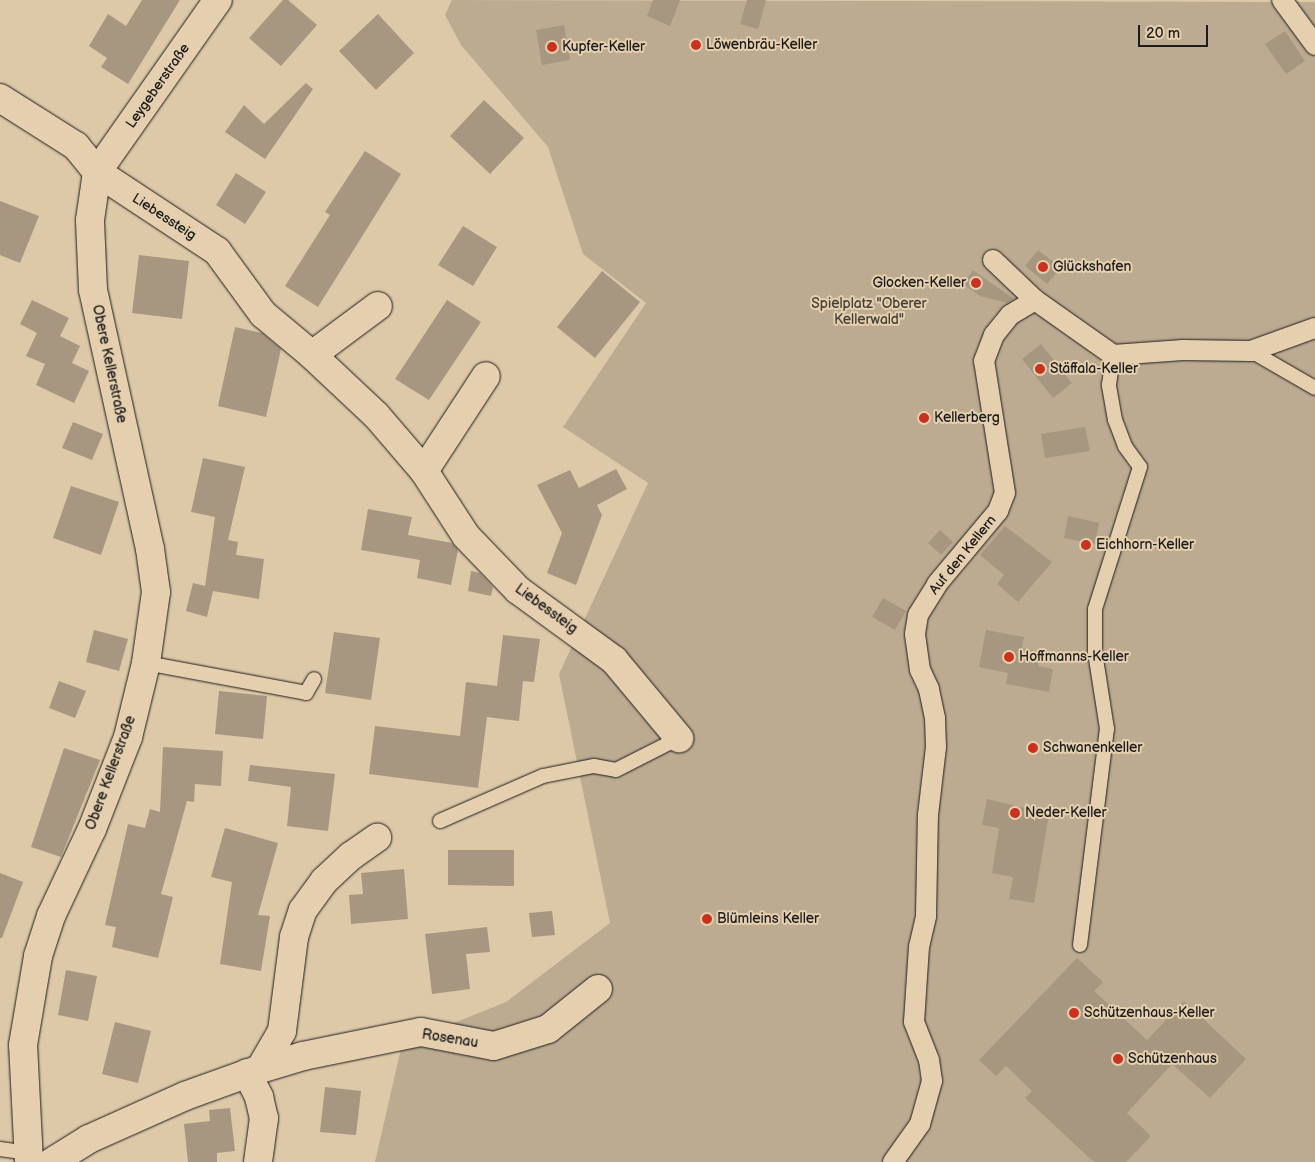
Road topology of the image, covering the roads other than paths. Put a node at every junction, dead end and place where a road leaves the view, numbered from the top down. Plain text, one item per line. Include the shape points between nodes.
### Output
1 (218, 0) edge
2 (1282, 0) edge
3 (1315, 44) edge
4 (0, 98) edge
5 (97, 172) junction
6 (993, 260) dead end
7 (1035, 300) junction
8 (378, 306) dead end
9 (1315, 328) edge
10 (1251, 351) junction
11 (312, 355) junction
12 (1113, 355) junction
13 (486, 376) dead end
14 (1315, 388) edge
15 (424, 471) junction
16 (146, 663) junction
17 (314, 679) dead end
18 (679, 738) joint
19 (440, 821) dead end
20 (377, 838) dead end
21 (1080, 945) dead end
22 (598, 989) dead end
23 (253, 1071) junction
24 (0, 1149) edge
25 (28, 1157) edge
26 (52, 1162) edge
27 (258, 1162) edge
28 (894, 1162) edge

1 - 5 street, Leygeberstraße
2 - 3 street
4 - 5 street, Liebessteig via 76,146
5 - 11 street, Liebessteig via 217,251 263,314
5 - 16 street, Obere Kellerstraße via 90,220 93,290 150,549 156,592
6 - 7 street
7 - 12 street
7 - 28 street, Auf den Kellern via 1010,316 994,335 984,361 1005,493 998,511 937,584 918,615 916,650 935,718 936,747 928,815 926,916 919,947 914,1022 929,1060 932,1081 920,1124
8 - 11 street
9 - 10 street
10 - 12 street via 1183,350
10 - 14 lane
11 - 15 street, Liebessteig via 376,415
12 - 21 lane via 1109,385 1115,420 1125,446 1140,467 1095,609 1095,652 1107,729
13 - 15 street
15 - 18 street, Liebessteig via 466,536 518,590 614,660
16 - 17 lane via 306,692
16 - 25 street, Obere Kellerstraße via 128,737 92,829 51,916 38,956 23,1045
18 - 19 lane via 616,770 594,766 543,776
20 - 23 street via 324,881 303,910 294,937 282,1031
22 - 23 street, Rosenau via 548,1029 494,1046 421,1032 303,1056
23 - 26 street, Rosenau via 185,1096 88,1139
23 - 27 street via 264,1118
24 - 25 lane

